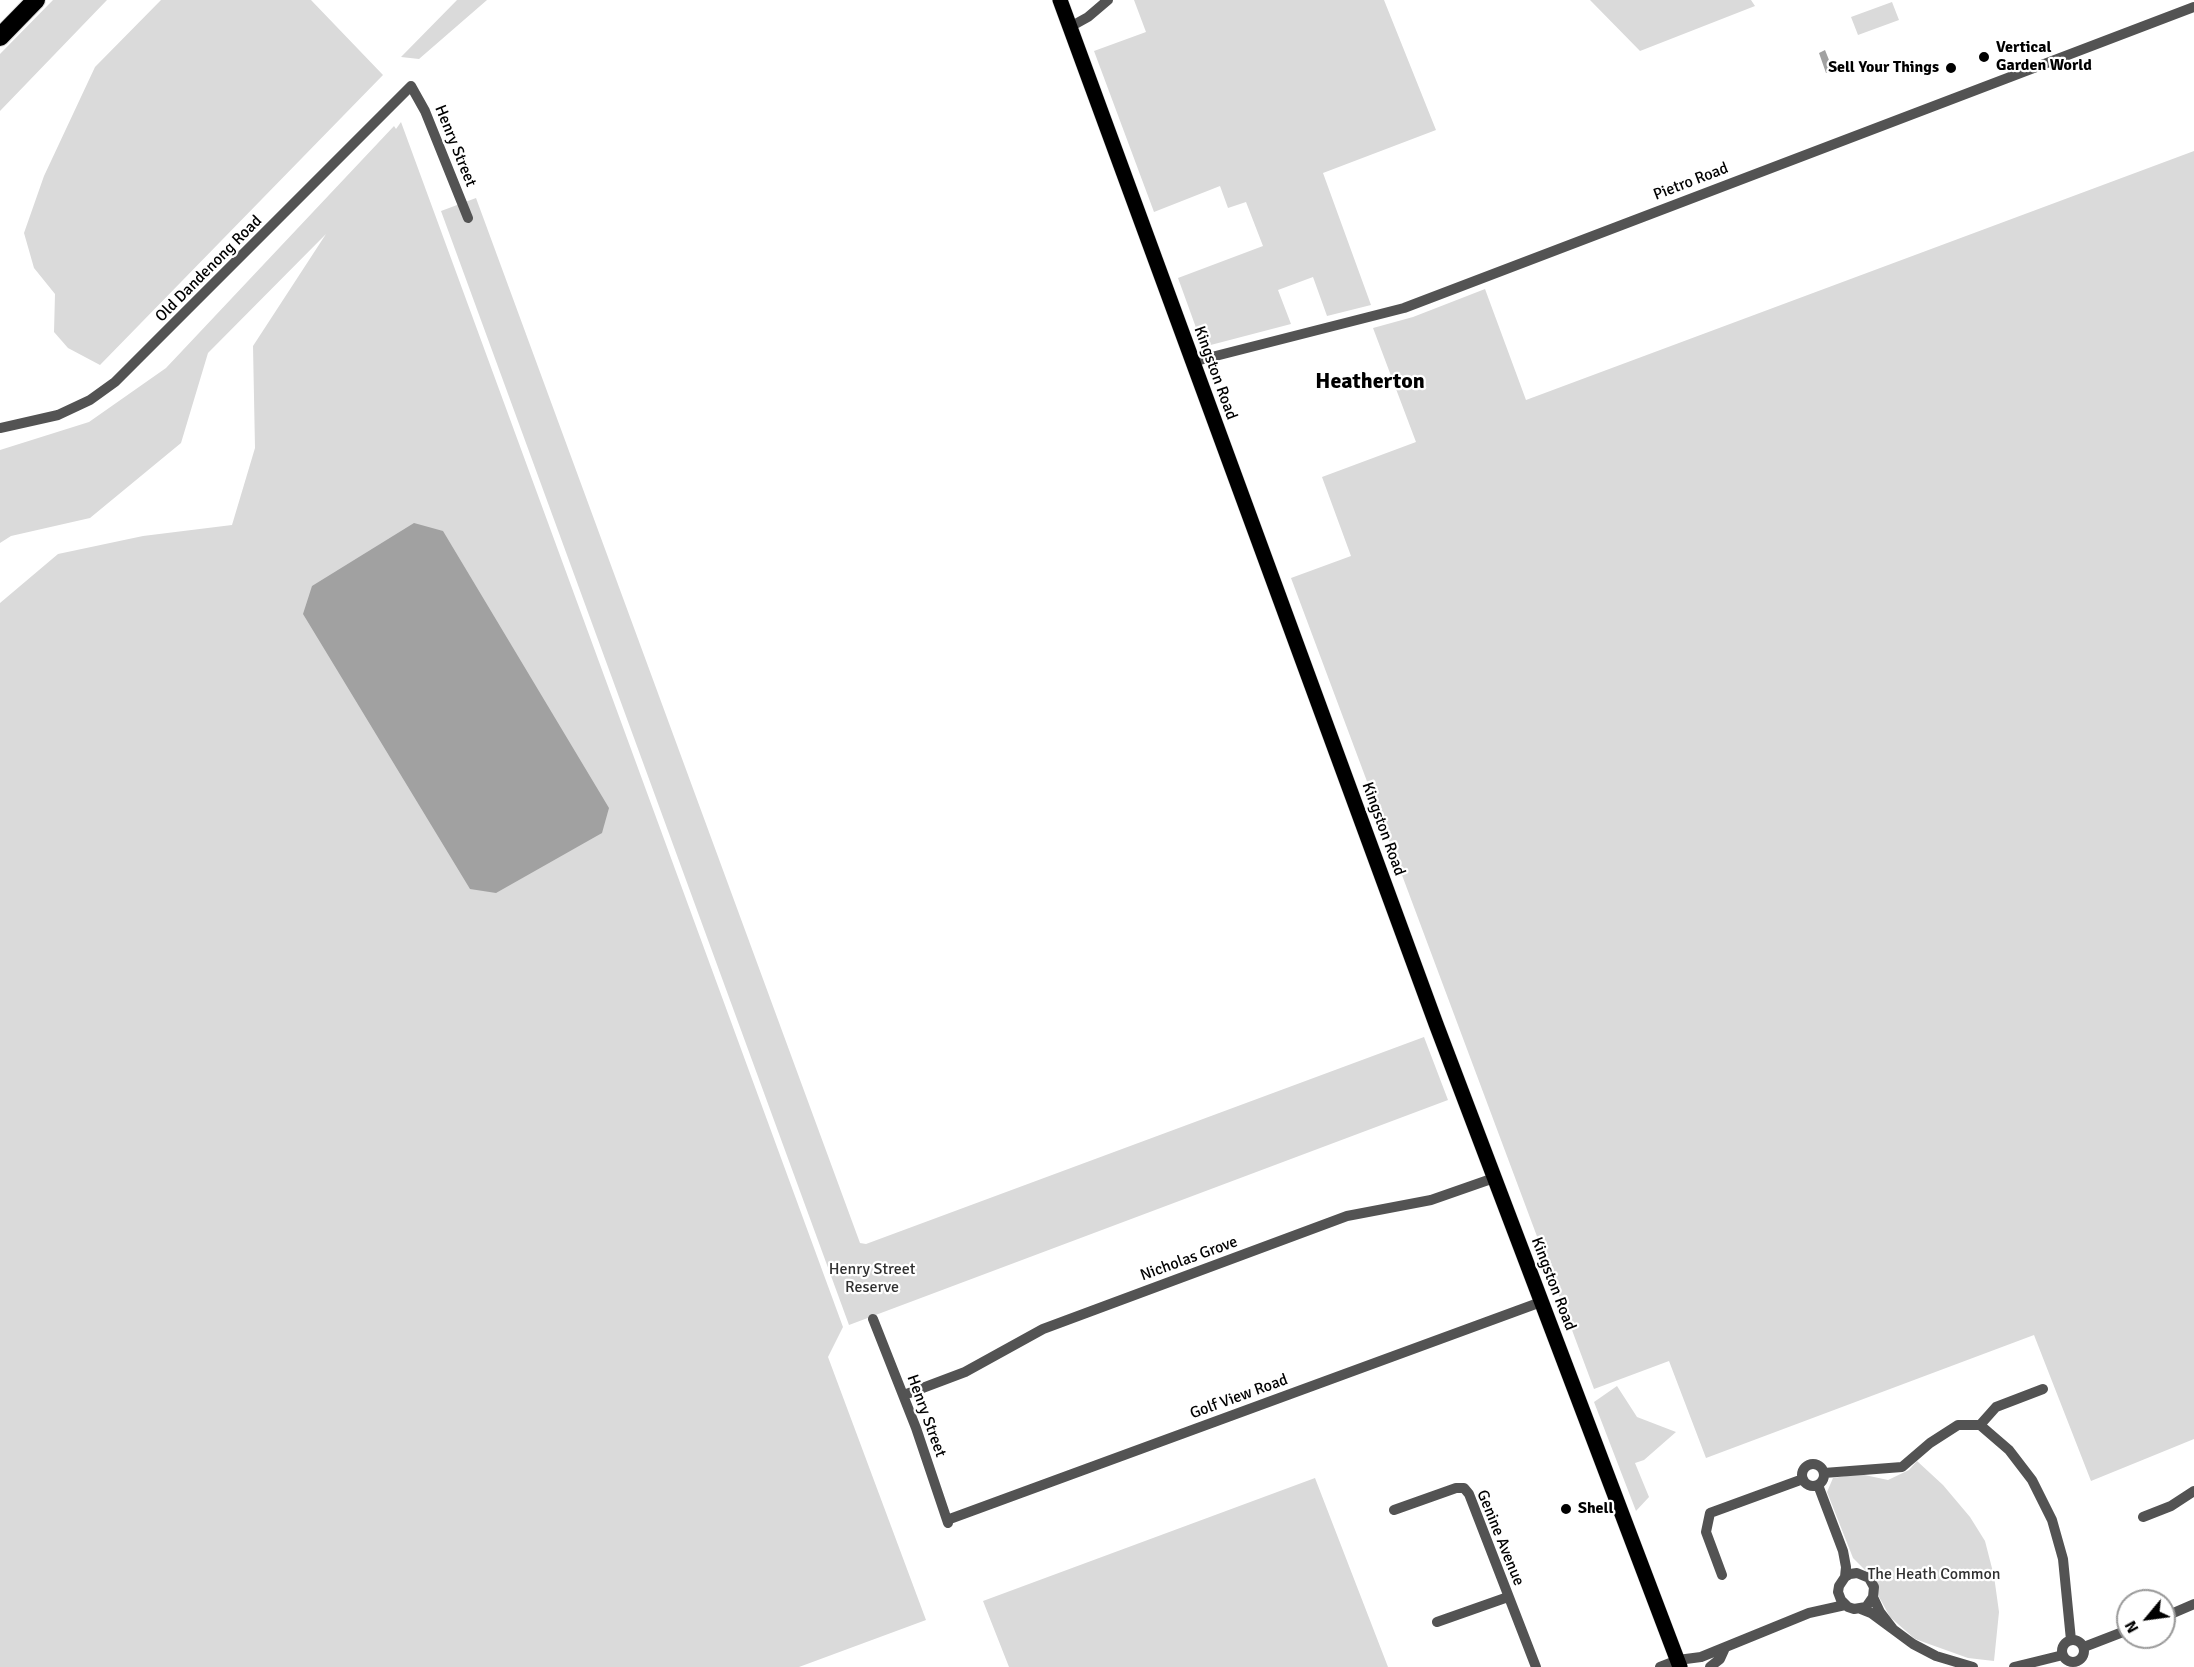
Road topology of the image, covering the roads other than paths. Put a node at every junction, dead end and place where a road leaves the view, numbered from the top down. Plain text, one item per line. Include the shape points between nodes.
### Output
1 (36, 0) edge
2 (1060, 0) edge
3 (1107, 0) edge
4 (2194, 7) edge
5 (1070, 27) junction
6 (0, 37) edge
7 (411, 86) joint
8 (468, 218) dead end
9 (1192, 362) junction
10 (0, 428) edge
11 (1494, 1178) junction
12 (1541, 1302) junction
13 (873, 1319) dead end
14 (2043, 1389) dead end
15 (904, 1395) junction
16 (1980, 1425) junction
17 (1824, 1473) junction
18 (1803, 1479) junction
19 (1818, 1485) junction
20 (2194, 1491) edge
21 (1394, 1510) dead end
22 (2143, 1517) dead end
23 (947, 1522) joint
24 (1843, 1551) junction
25 (1857, 1573) junction
26 (1722, 1575) dead end
27 (1845, 1577) junction
28 (1838, 1592) junction
29 (1508, 1597) junction
30 (1873, 1597) junction
31 (2194, 1604) edge
32 (1845, 1605) junction
33 (1861, 1609) junction
34 (2176, 1612) edge
35 (1809, 1613) junction
36 (1437, 1622) dead end
37 (1893, 1629) junction
38 (2116, 1635) edge
39 (2071, 1640) junction
40 (2084, 1647) junction
41 (1725, 1648) junction
42 (2063, 1655) junction
43 (1679, 1664) edge
44 (2077, 1664) edge
45 (1536, 1667) edge
46 (1660, 1667) edge
47 (1710, 1667) edge
48 (1974, 1667) edge
49 (2014, 1667) edge

1 - 6 highway
2 - 5 main road, Kingston Road
3 - 5 street
4 - 9 street, Pietro Road via 1404,308
5 - 9 main road, Kingston Road
7 - 8 street, Henry Street
7 - 10 street, Old Dandenong Road via 115,382 90,400 58,415
9 - 11 main road, Kingston Road
11 - 12 main road, Kingston Road
11 - 15 street, Nicholas Grove via 1431,1200 1336,1220 1043,1329 964,1372
12 - 23 street, Golf View Road
12 - 43 main road, Kingston Road
13 - 15 street, Henry Street
14 - 16 street via 1996,1407
15 - 23 street, Henry Street
16 - 17 street via 1958,1425 1902,1467
16 - 39 street via 2008,1450 2032,1480 2052,1520 2063,1558
17 - 18 street via 1819,1465 1809,1464 1802,1472
17 - 19 street
18 - 19 street via 1808,1485
18 - 26 street via 1710,1513 1706,1532
19 - 24 street
20 - 22 street
21 - 29 street, Genine Avenue via 1464,1488 1471,1497
24 - 25 street
24 - 27 street
25 - 27 street
25 - 30 street via 1871,1581
27 - 28 street
28 - 32 street
28 - 35 street
29 - 36 street
29 - 45 street, Genine Avenue
30 - 33 street
30 - 37 street
31 - 34 street
32 - 33 street
32 - 35 street
33 - 37 street
35 - 41 street
37 - 48 street via 1936,1656
38 - 40 street
39 - 40 street
39 - 42 street via 2064,1644
40 - 44 street
41 - 43 street
41 - 47 street
42 - 44 street
42 - 49 street
43 - 46 street

